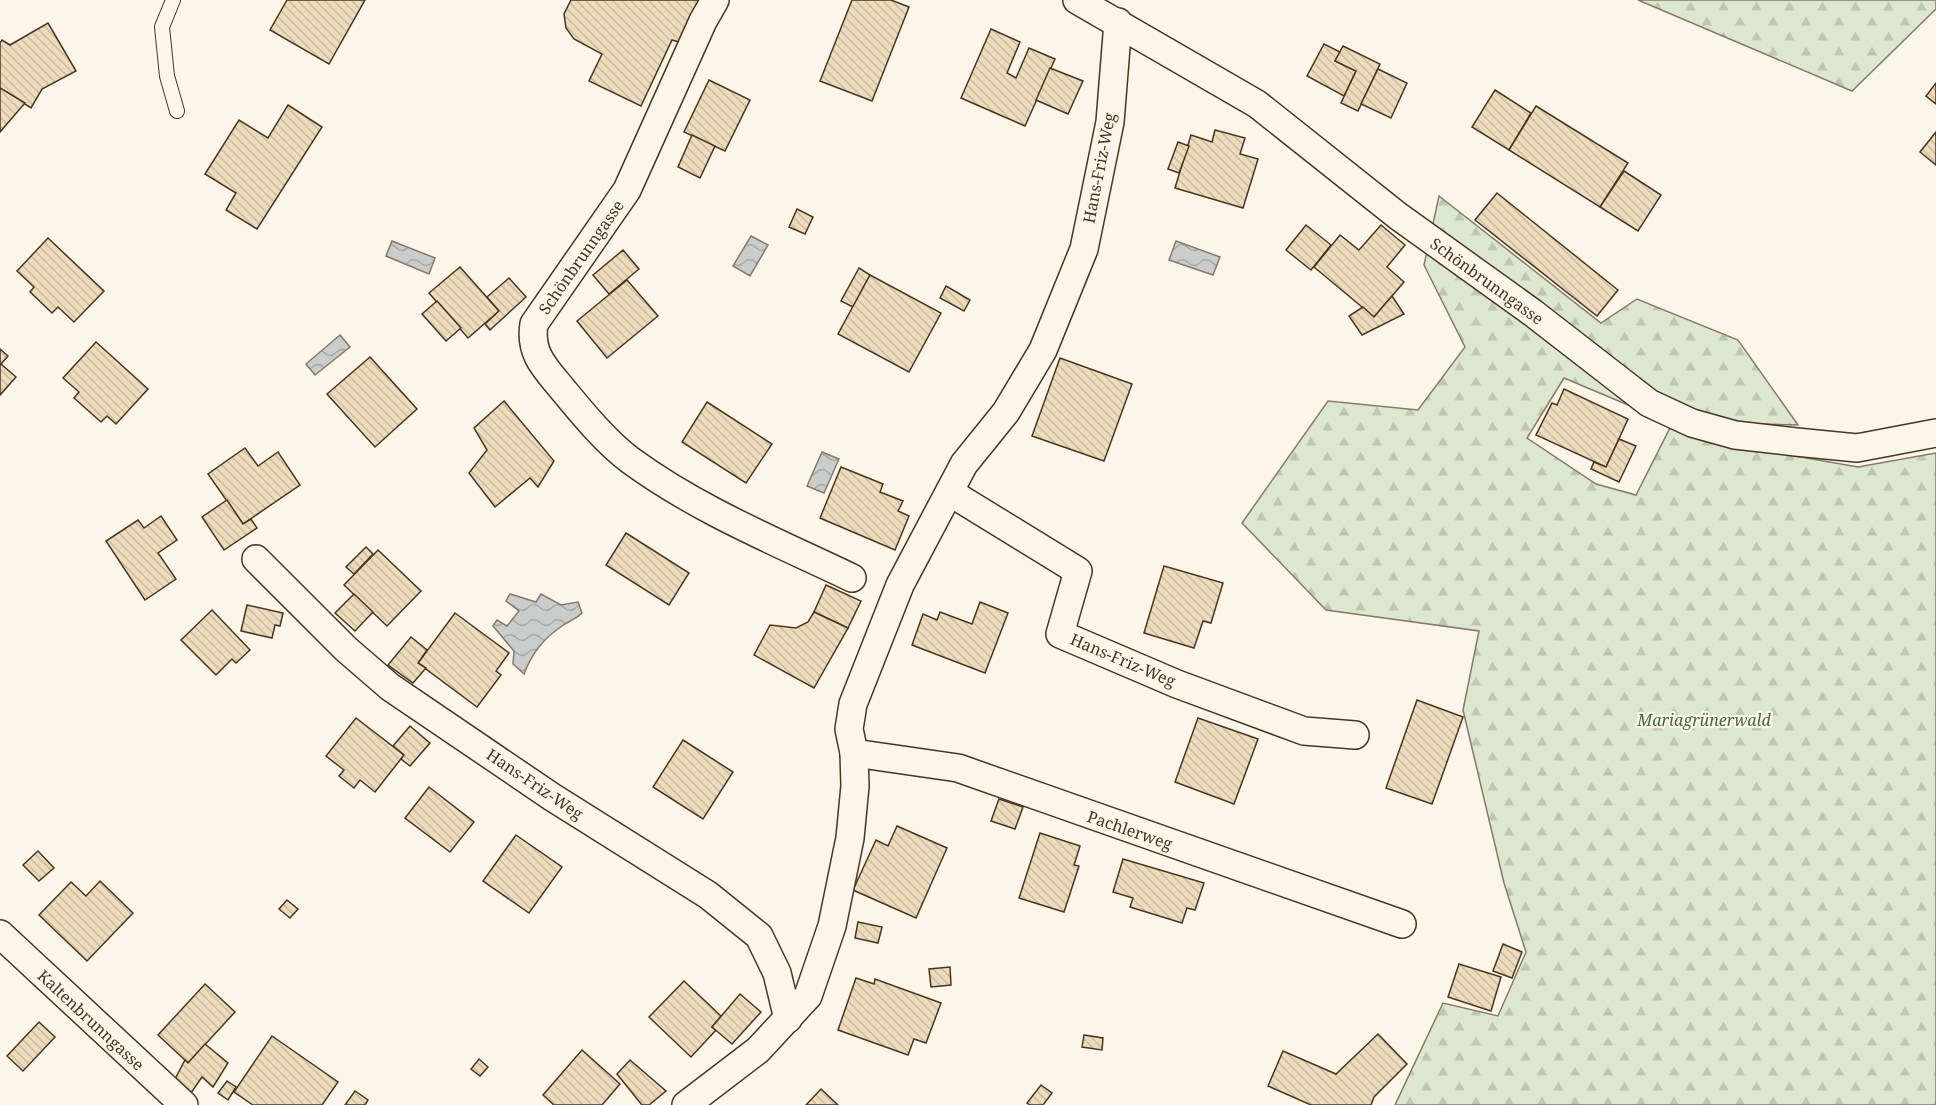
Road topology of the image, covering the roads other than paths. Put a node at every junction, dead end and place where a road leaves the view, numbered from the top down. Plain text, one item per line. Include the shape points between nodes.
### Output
1 (173, 0) edge
2 (715, 0) edge
3 (1077, 0) edge
4 (1118, 22) junction
5 (177, 111) dead end
6 (1936, 433) edge
7 (951, 493) junction
8 (256, 559) dead end
9 (852, 578) dead end
10 (1355, 735) dead end
11 (854, 753) junction
12 (1402, 924) dead end
13 (0, 934) edge
14 (788, 1019) junction
15 (184, 1105) edge
16 (686, 1105) edge

1 - 5 lane via 162,27 167,76
2 - 9 street, Schönbrunngasse via 627,190 534,324 531,340 542,365 629,459 708,510
3 - 4 street, Schönbrunngasse
4 - 6 street, Schönbrunngasse via 1257,104 1398,216 1649,403 1692,423 1735,435 1796,442 1857,448
4 - 7 street, Hans-Friz-Weg via 1110,122 1084,249 1043,350 1006,412 964,464
7 - 10 street, Hans-Friz-Weg via 1077,572 1060,634 1177,684 1304,731
7 - 11 street, Hans-Friz-Weg via 900,585 853,704 849,729
8 - 14 street, Hans-Friz-Weg via 390,687 552,797 708,895 759,936 777,973
11 - 12 street, Pachlerweg via 958,768
11 - 14 street, Hans-Friz-Weg via 850,838 832,926 808,996
13 - 15 street, Kaltenbrunngasse
14 - 16 street, Hans-Friz-Weg via 758,1050

